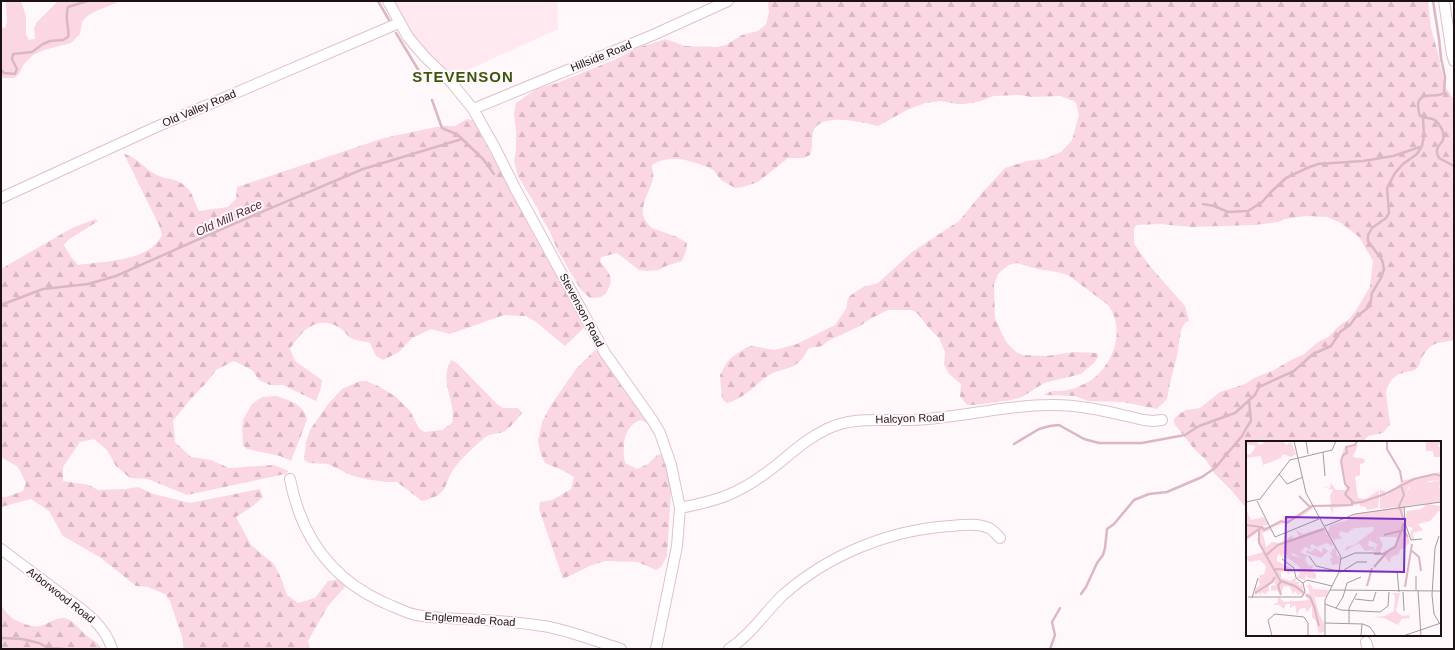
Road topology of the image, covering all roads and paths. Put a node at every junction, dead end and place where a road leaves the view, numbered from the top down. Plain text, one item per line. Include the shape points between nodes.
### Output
1 (388, 1) edge
2 (728, 1) edge
3 (1444, 1) edge
4 (399, 23) junction
5 (1454, 60) edge
6 (472, 109) junction
7 (1, 198) edge
8 (1162, 420) dead end
9 (290, 479) dead end
10 (680, 508) junction
11 (1000, 538) dead end
12 (1, 549) edge
13 (112, 649) edge
14 (621, 649) edge
15 (656, 649) edge
16 (729, 649) edge

1 - 4 street, Stevenson Road
2 - 6 street, Hillside Road
3 - 5 street
4 - 6 street, Stevenson Road via 416,48 451,82
4 - 7 street, Old Valley Road via 156,127
6 - 10 street, Stevenson Road via 605,353 660,433 671,465
8 - 10 street, Halcyon Road via 1144,420 1067,405 1047,405 988,410 930,419 862,420 844,423 828,428 798,446 749,485 707,503
9 - 14 street, Englemeade Road via 301,517 320,553 351,584 374,598 415,615 543,626
10 - 15 street, Stevenson Road via 677,546
11 - 16 street via 990,529 978,525 936,527 896,535 851,551 811,574 783,596 747,635
12 - 13 street, Arborwood Road via 90,616 103,630

